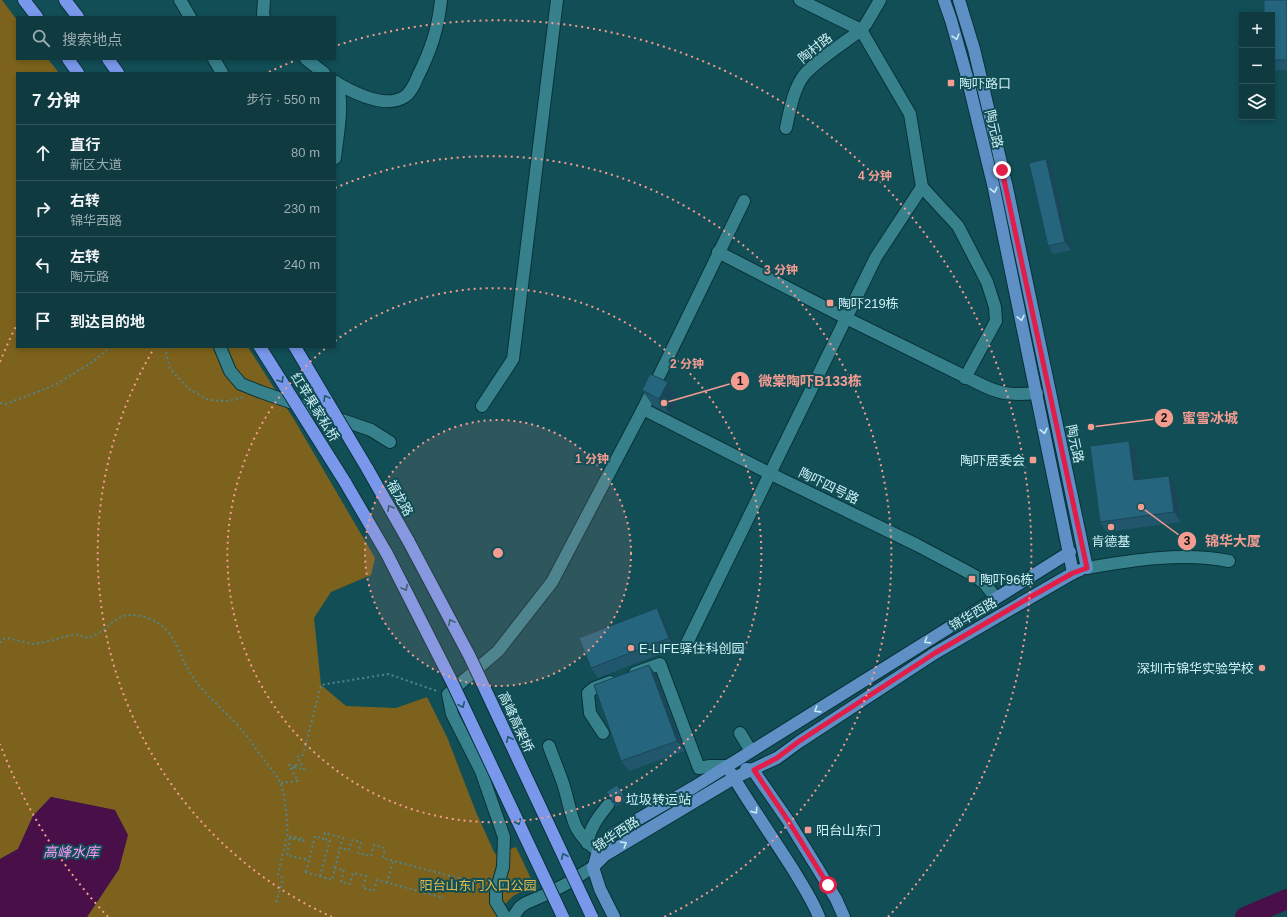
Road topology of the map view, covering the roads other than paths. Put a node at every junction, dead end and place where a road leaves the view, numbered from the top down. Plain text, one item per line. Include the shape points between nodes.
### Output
1 (65, 0) edge
2 (180, 0) edge
3 (264, 0) edge
4 (441, 0) edge
5 (557, 0) edge
6 (800, 0) edge
7 (880, 0) edge
8 (944, 0) edge
9 (959, 0) edge
10 (27, 3) edge
11 (36, 16) edge
12 (77, 16) edge
13 (189, 16) edge
14 (264, 16) edge
15 (861, 30) junction
16 (69, 60) edge
17 (109, 60) edge
18 (215, 60) edge
19 (307, 60) edge
20 (77, 72) edge
21 (117, 72) edge
22 (221, 72) edge
23 (323, 72) edge
24 (336, 82) edge
25 (786, 128) dead end
26 (336, 149) edge
27 (922, 187) junction
28 (744, 201) dead end
29 (718, 252) junction
30 (846, 318) junction
31 (220, 348) edge
32 (261, 348) edge
33 (296, 348) edge
34 (965, 378) junction
35 (1036, 393) junction
36 (482, 406) dead end
37 (643, 409) junction
38 (390, 442) dead end
39 (367, 468) joint
40 (771, 474) junction
41 (409, 542) joint
42 (1070, 552) junction
43 (1230, 561) dead end
44 (1087, 568) junction
45 (1073, 573) junction
46 (996, 598) junction
47 (687, 643) dead end
48 (603, 733) dead end
49 (740, 733) dead end
50 (549, 746) dead end
51 (751, 751) junction
52 (727, 766) junction
53 (754, 770) junction
54 (734, 778) junction
55 (608, 805) dead end
56 (789, 822) junction
57 (771, 833) junction
58 (587, 843) junction
59 (598, 851) junction
60 (593, 867) junction
61 (505, 917) edge
62 (513, 917) edge
63 (563, 917) edge
64 (592, 917) edge
65 (614, 917) edge
66 (819, 917) edge
67 (844, 917) edge

1 - 12 highway
2 - 13 street
3 - 14 street
4 - 24 street via 429,55 406,96 395,100 380,100 364,96
5 - 36 street via 513,359
6 - 15 street
7 - 15 street, 陶村路
8 -> 35 main road, 陶元路 via 968,77
9 - 44 main road, 陶元路 via 976,55 1007,188
10 - 11 highway
15 - 25 street, 陶村路 via 804,76 791,104
15 - 27 street via 910,114
16 - 20 highway
17 - 21 highway
18 - 22 street
19 - 23 street
24 - 26 street via 341,102
27 - 30 street via 876,257
27 - 34 street via 958,226 987,282 995,307 996,321
28 - 29 street
29 - 30 street
29 - 37 street
30 - 34 street
30 - 40 street
31 - 38 street via 230,371 242,384 371,430
32 -> 63 highway, 红苹果家私桥, bridge via 387,554 451,680
39 -> 33 highway, 红苹果家私桥, bridge
34 - 35 street via 1002,393
35 -> 42 main road, 陶元路
37 - 40 street, 陶吓四号路
37 - 61 street via 552,582 498,650 448,694 452,714 481,770 504,837 503,867 496,902
41 -> 39 highway, 福龙路
40 - 46 street, 陶吓四号路 via 975,576
40 - 47 street
64 -> 41 highway, 高峰高架桥, bridge via 470,657
42 - 44 main road
42 - 45 main road, 陶元路
42 - 46 main road, 锦华西路
43 - 44 street via 1183,556
44 - 45 main road, 锦华西路
45 - 53 main road, 锦华西路 via 935,653 777,758
46 -> 51 main road, 锦华西路
48 - 52 street via 590,713 588,693 594,688 660,664 687,717 699,768
49 - 51 street
50 - 58 street via 573,822
51 - 52 main road, 锦华西路
52 - 53 main road
52 - 54 main road
52 - 59 main road, 锦华西路 via 611,836
53 - 54 main road, 锦华西路
53 - 56 main road
54 -> 57 main road
60 -> 54 main road, 锦华西路 via 605,855
55 - 58 street via 597,818
56 - 57 main road
56 - 67 main road via 836,899
57 - 66 main road
58 - 59 street
59 - 60 main road, 锦华西路
60 - 62 street via 561,887 526,903
60 - 65 main road

